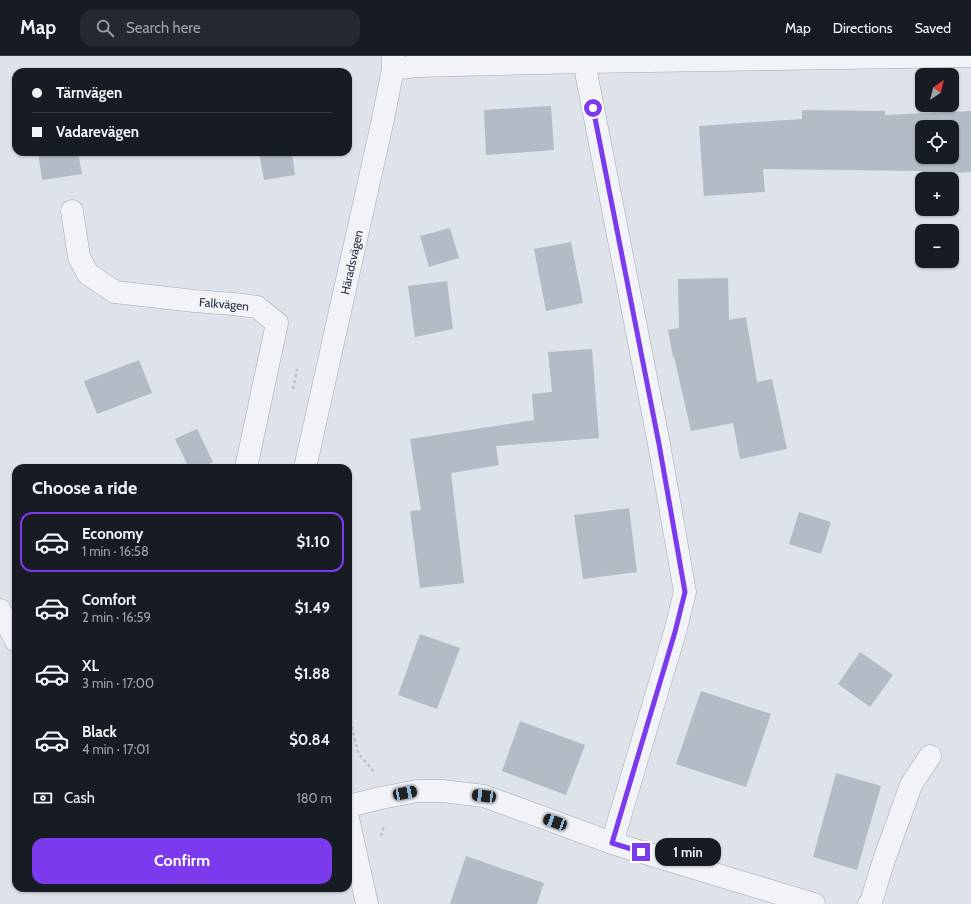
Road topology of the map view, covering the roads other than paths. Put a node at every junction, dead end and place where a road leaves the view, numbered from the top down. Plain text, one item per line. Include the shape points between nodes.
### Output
1 (971, 56) edge
2 (584, 59) edge
3 (393, 62) edge
4 (72, 211) dead end
5 (247, 464) edge
6 (306, 464) edge
7 (0, 610) edge
8 (12, 633) edge
9 (12, 646) edge
10 (0, 650) edge
11 (930, 756) dead end
12 (352, 805) edge
13 (352, 836) edge
14 (612, 843) junction
15 (367, 904) edge
16 (814, 904) edge
17 (869, 904) edge

1 - 2 street
2 - 3 street via 416,66
2 - 14 street via 659,444 685,592
3 - 6 street, Häradsvägen via 380,134
4 - 5 street, Falkvägen via 79,257 88,274 115,292 257,307 277,323
7 - 8 street
9 - 10 street
11 - 17 street via 911,785
12 - 14 street via 417,791 484,796
13 - 15 street
14 - 16 street

